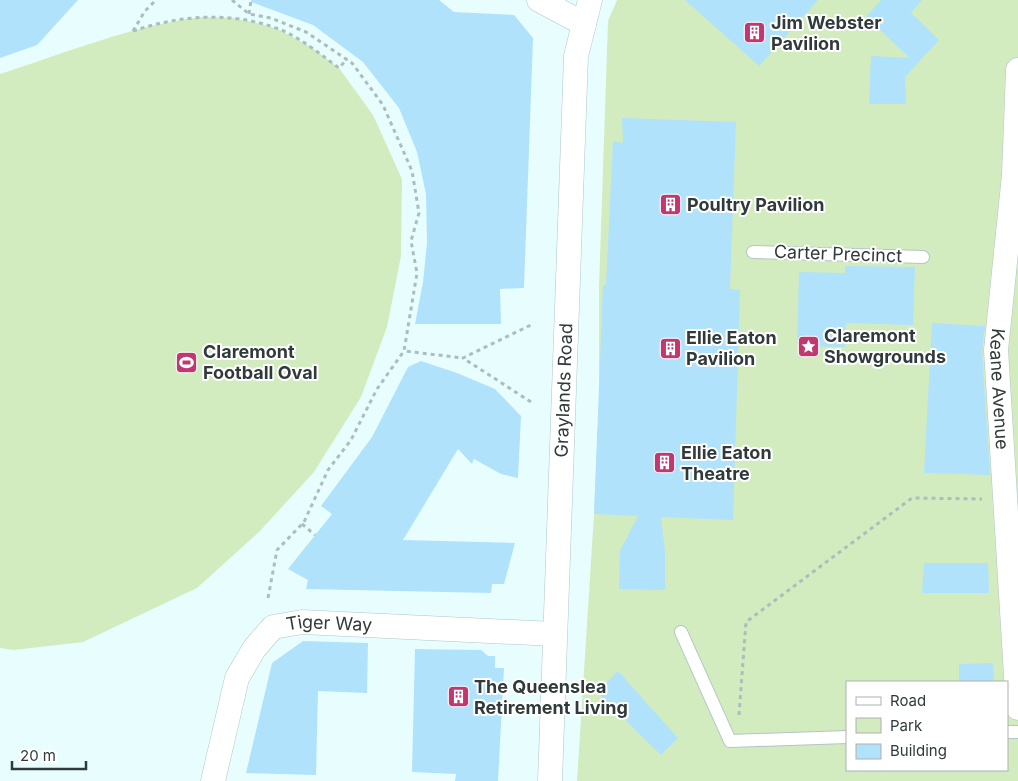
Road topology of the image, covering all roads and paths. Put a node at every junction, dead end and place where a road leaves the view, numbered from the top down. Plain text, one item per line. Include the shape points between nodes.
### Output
1 (156, 0) edge
2 (232, 0) edge
3 (251, 0) edge
4 (539, 0) edge
5 (590, 0) edge
6 (249, 14) junction
7 (584, 24) junction
8 (347, 59) junction
9 (1018, 70) edge
10 (753, 252) dead end
11 (922, 257) dead end
12 (533, 324) dead end
13 (404, 352) junction
14 (462, 358) junction
15 (531, 402) dead end
16 (1005, 500) junction
17 (302, 524) junction
18 (315, 535) dead end
19 (268, 598) dead end
20 (680, 632) dead end
21 (554, 634) junction
22 (1018, 708) edge
23 (846, 737) edge
24 (734, 741) junction
25 (213, 781) edge
26 (550, 781) edge

1 - 8 path via 133,31 175,20 232,18 280,30 311,46 339,68
2 - 6 path
3 - 6 path
4 - 7 street
5 - 7 street, Graylands Road
6 - 8 path via 271,18 306,32
7 - 21 street, Graylands Road via 576,56
8 - 13 path via 383,105 412,171 419,213 411,241 418,273
9 - 16 street, Keane Avenue via 1014,174 996,350
10 - 11 lane, Carter Precinct
12 - 14 path
13 - 14 path
13 - 17 path via 377,389 351,440 328,470
14 - 15 path
16 - 22 street, Keane Avenue
16 - 24 path via 912,498 746,622
17 - 18 path
17 - 19 path via 277,550
20 - 24 lane
21 - 25 street, Tiger Way via 302,622 273,627 254,649 237,678
21 - 26 street, Graylands Road
23 - 24 lane

